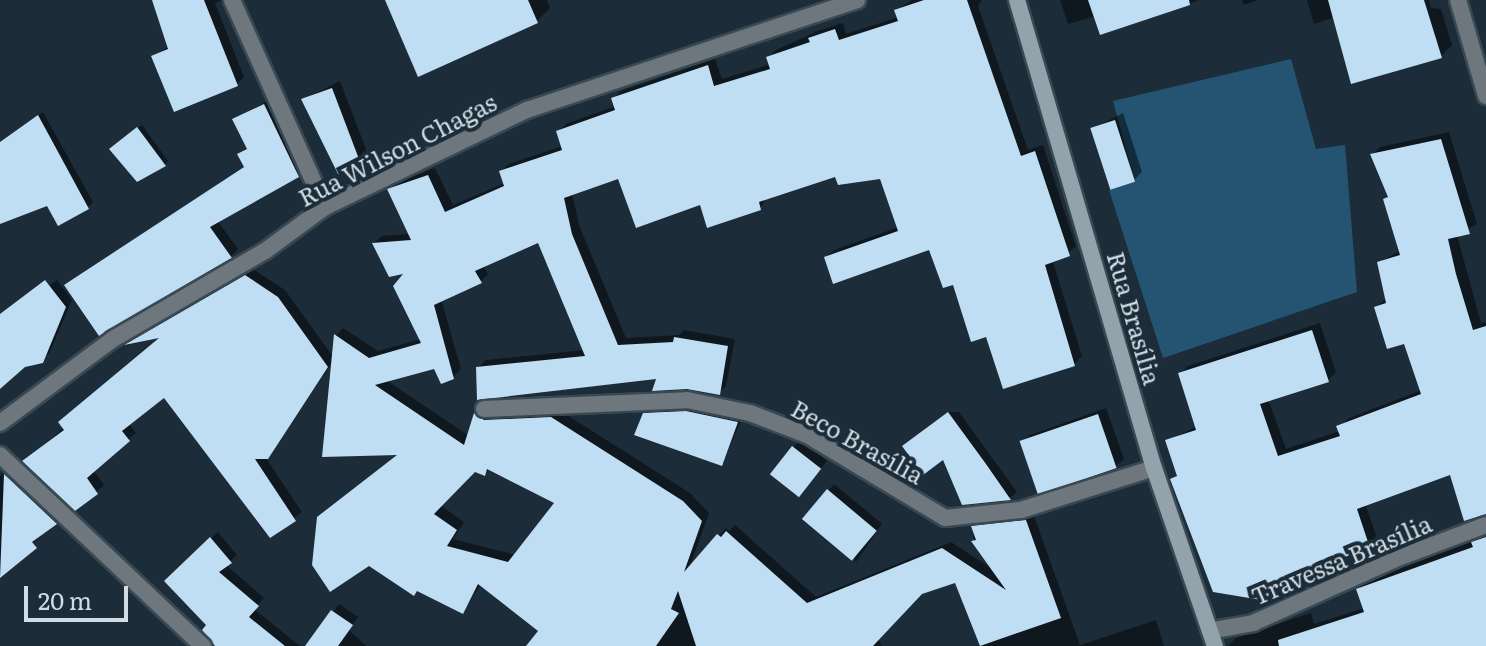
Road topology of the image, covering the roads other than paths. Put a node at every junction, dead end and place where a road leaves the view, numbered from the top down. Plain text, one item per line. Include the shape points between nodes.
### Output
1 (232, 0) edge
2 (857, 0) edge
3 (1017, 0) edge
4 (1458, 0) edge
5 (1486, 96) edge
6 (325, 207) junction
7 (484, 409) dead end
8 (0, 423) edge
9 (0, 455) edge
10 (1154, 468) junction
11 (1486, 525) edge
12 (1215, 638) edge
13 (203, 646) edge

1 - 6 street
2 - 6 street, Rua Wilson Chagas via 527,110
3 - 10 street, Rua Brasília
4 - 5 street
6 - 8 street, Rua Wilson Chagas via 265,251 113,339
7 - 10 street, Beco Brasília via 687,400 750,413 807,435 945,518 1021,510
9 - 13 street
10 - 12 street, Rua Brasília
11 - 12 street, Travessa Brasília

